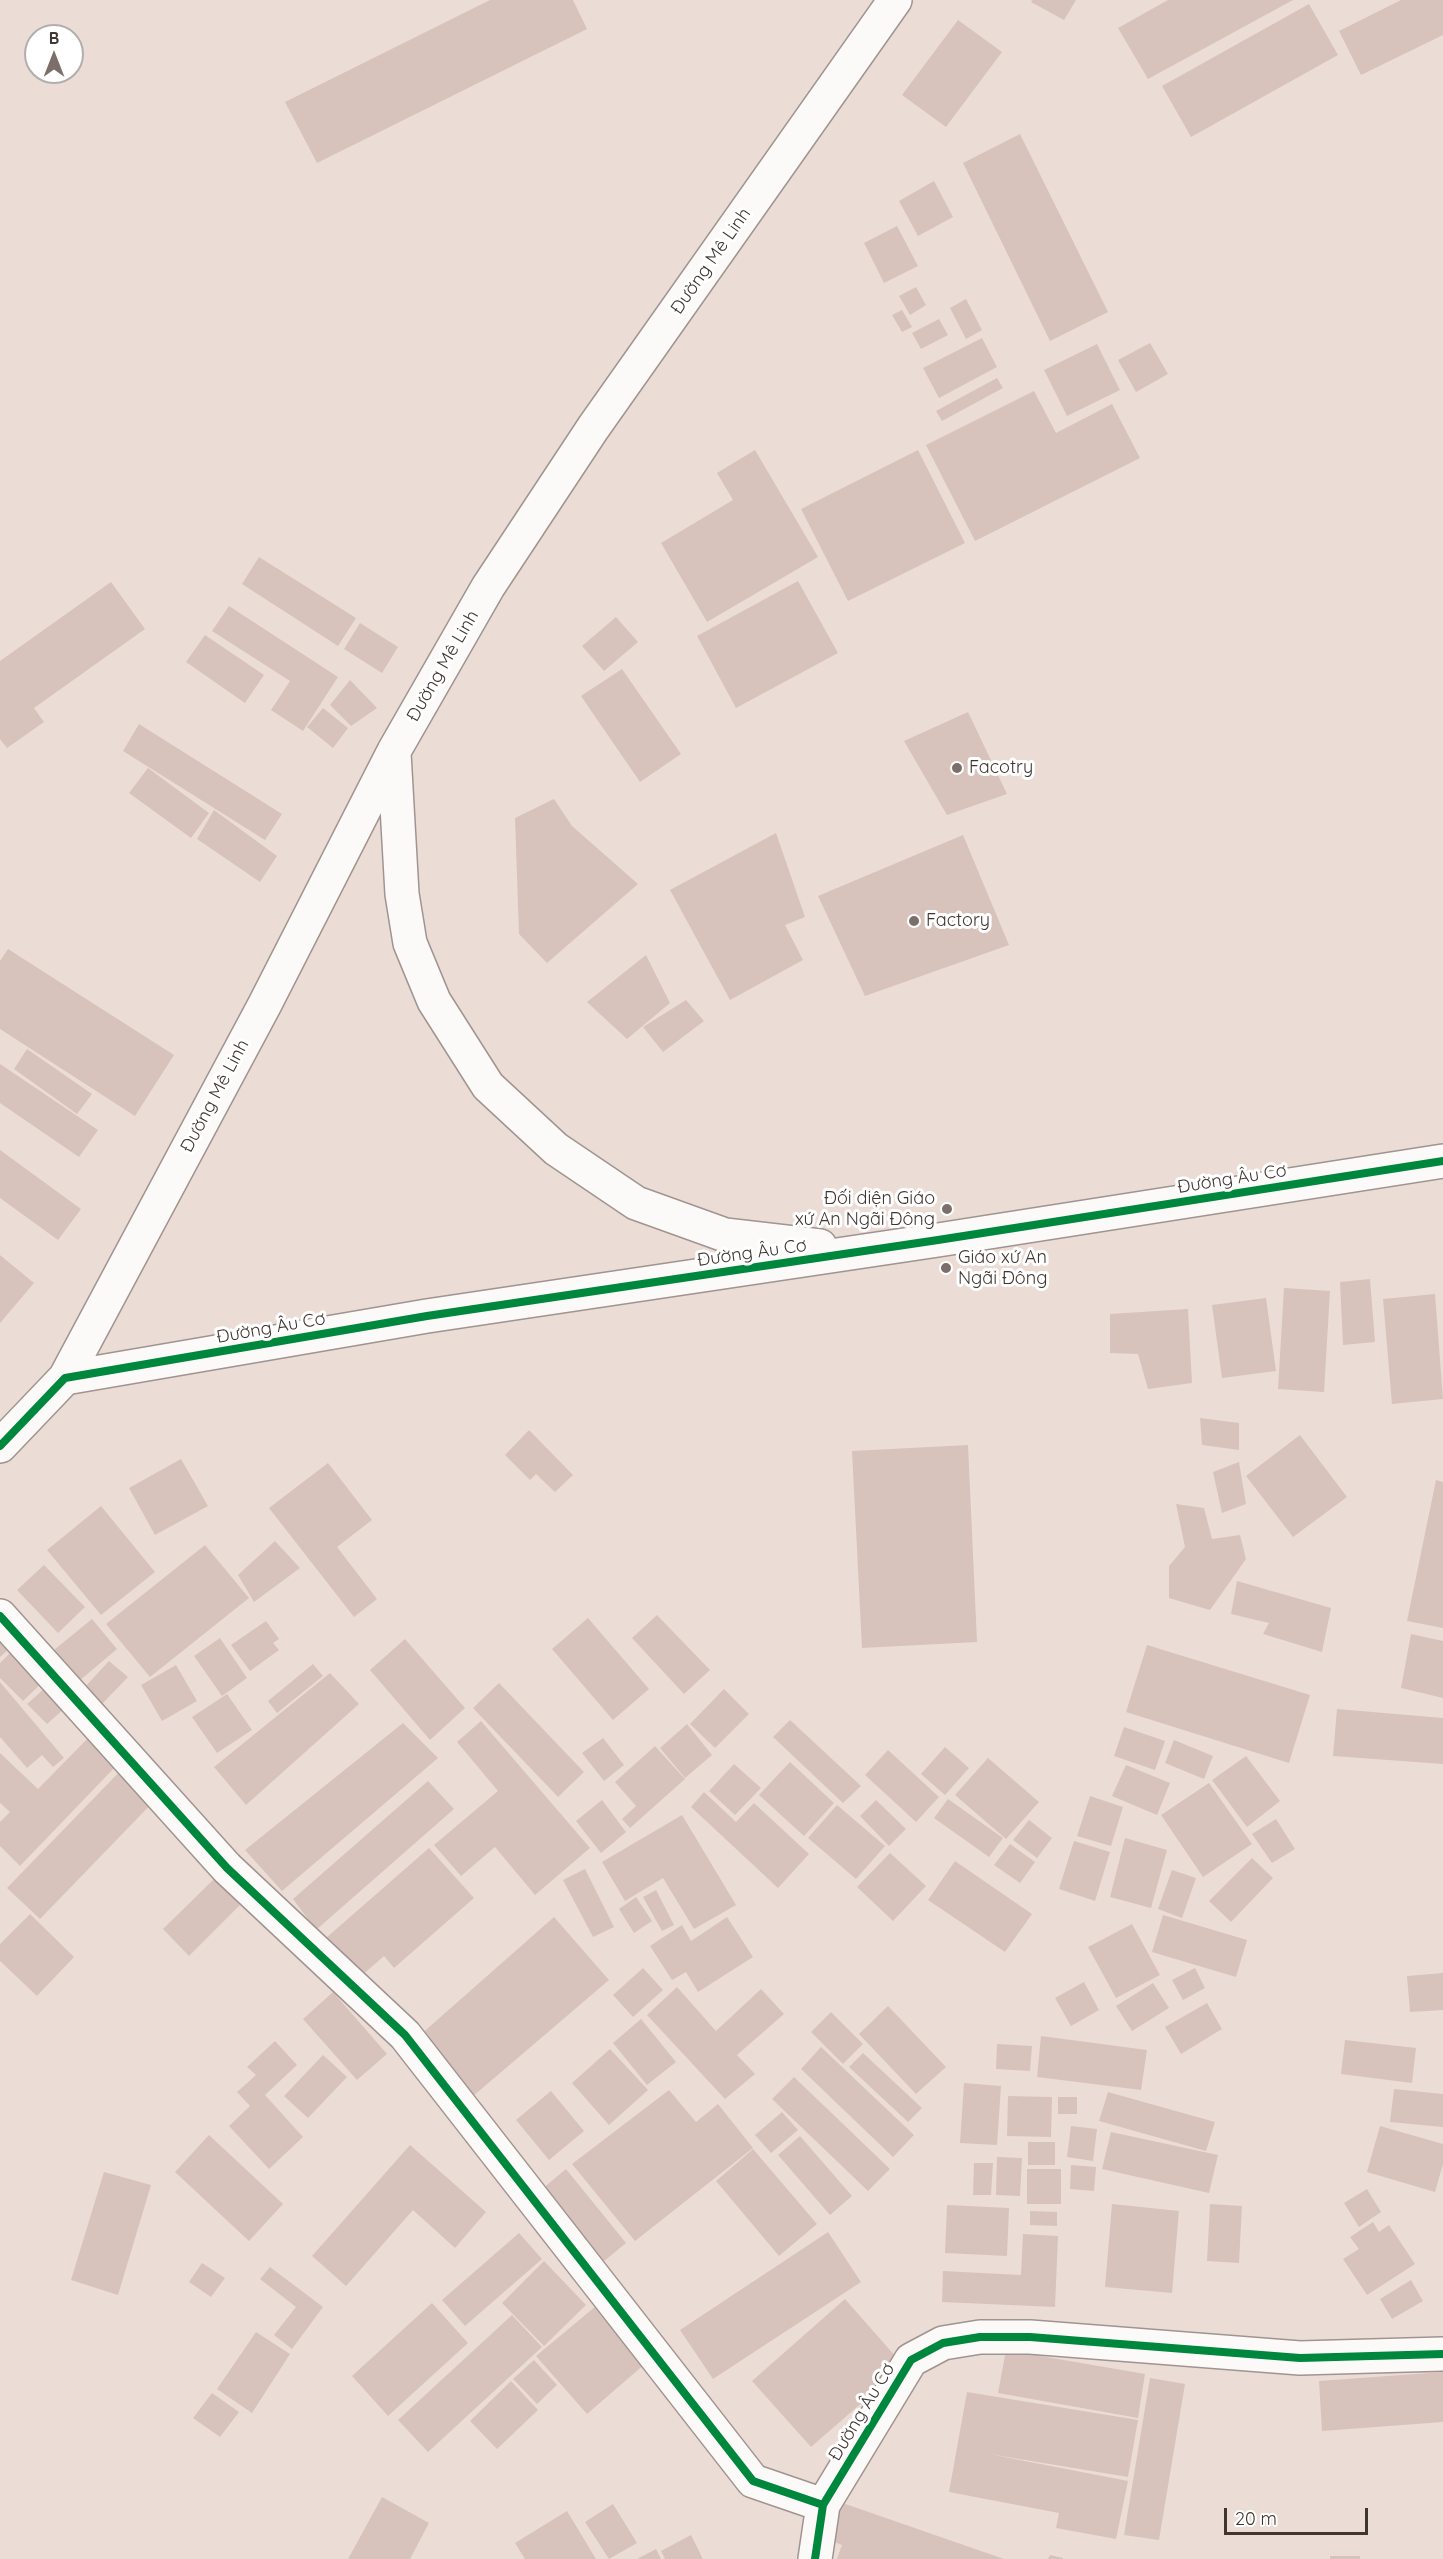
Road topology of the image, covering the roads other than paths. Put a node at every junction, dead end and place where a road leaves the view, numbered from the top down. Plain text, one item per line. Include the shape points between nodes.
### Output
1 (895, 0) edge
2 (394, 751) junction
3 (1443, 1161) edge
4 (863, 1252) junction
5 (65, 1378) junction
6 (0, 1446) edge
7 (0, 1616) edge
8 (1443, 2354) edge
9 (823, 2505) junction
10 (815, 2559) edge

1 - 2 main road, Đường Mê Linh via 593,428 488,586
2 - 4 main road via 402,894 410,943 434,1001 488,1086 556,1149 636,1203 725,1235
2 - 5 main road, Đường Mê Linh via 265,1004
3 - 4 main road, Đường Âu Cơ
4 - 5 main road, Đường Âu Cơ via 427,1316
5 - 6 main road, Đường Mê Linh
7 - 9 main road via 227,1868 405,2035 753,2481
8 - 9 main road, Đường Âu Cơ via 1299,2358 1030,2337 980,2337 943,2343 911,2360
9 - 10 main road

